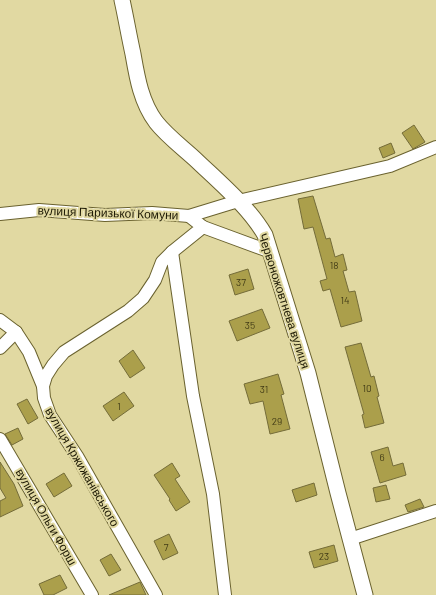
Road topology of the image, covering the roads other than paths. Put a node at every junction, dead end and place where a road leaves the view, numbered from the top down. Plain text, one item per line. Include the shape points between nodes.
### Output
1 (122, 0) edge
2 (436, 147) edge
3 (238, 201) junction
4 (0, 214) edge
5 (189, 216) junction
6 (203, 227) junction
7 (172, 252) junction
8 (271, 252) junction
9 (0, 320) edge
10 (16, 332) junction
11 (0, 348) edge
12 (43, 386) junction
13 (0, 439) edge
14 (436, 511) edge
15 (350, 539) junction
16 (92, 595) edge
17 (156, 595) edge
18 (225, 595) edge
19 (365, 595) edge

1 - 3 street, Червоножовтнева вулиця via 138,83 146,104 172,140
2 - 3 street, вулиця Паризької Комуни via 390,166
3 - 5 street, вулиця Паризької Комуни
3 - 8 street, Червоножовтнева вулиця via 257,222
4 - 5 street, вулиця Паризької Комуни via 39,210 105,215 152,213
5 - 6 street
6 - 7 street
6 - 8 street
7 - 12 street via 162,262 155,280 143,298 128,311 64,352 46,376
7 - 18 street via 193,396 213,494
8 - 15 street, Червоножовтнева вулиця via 308,373
9 - 10 street
10 - 11 street
10 - 12 street, вулиця Кржижанівського via 29,352
12 - 17 street, вулиця Кржижанівського via 50,415 77,456
13 - 16 street, вулиця Ольги Форш
14 - 15 street
15 - 19 street, Червоножовтнева вулиця

